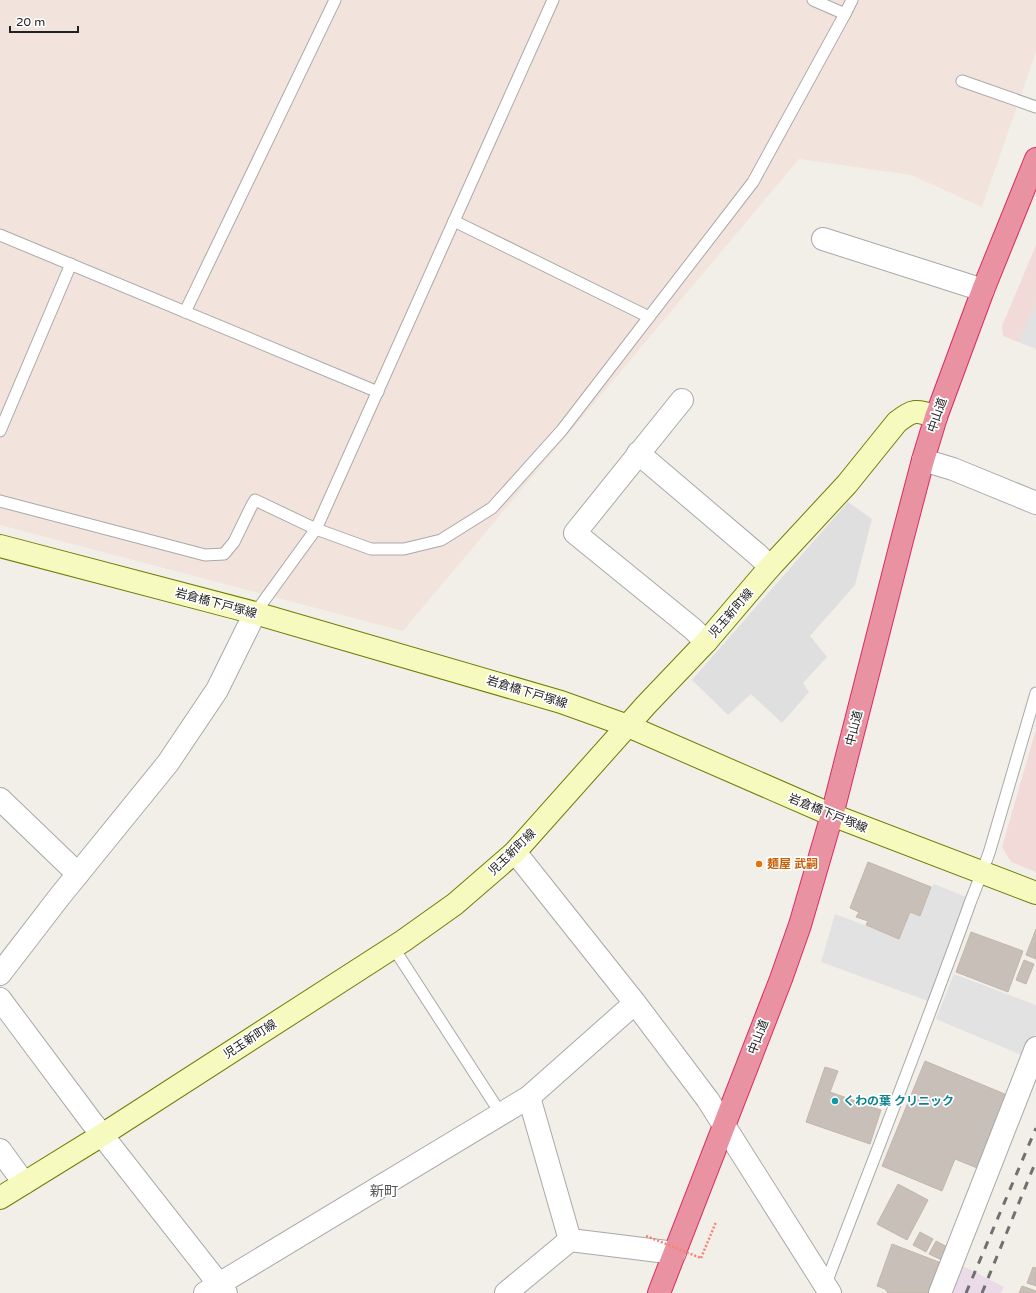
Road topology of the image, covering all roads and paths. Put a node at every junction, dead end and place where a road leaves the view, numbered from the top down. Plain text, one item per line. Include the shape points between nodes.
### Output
1 (335, 0) edge
2 (553, 0) edge
3 (813, 0) edge
4 (852, 0) edge
5 (845, 14) junction
6 (962, 81) dead end
7 (1036, 107) edge
8 (1036, 159) edge
9 (454, 221) junction
10 (0, 235) edge
11 (824, 238) dead end
12 (71, 264) junction
13 (983, 290) junction
14 (185, 312) junction
15 (649, 317) junction
16 (378, 392) junction
17 (682, 400) dead end
18 (936, 417) junction
19 (0, 431) edge
20 (638, 453) junction
21 (923, 460) junction
22 (0, 500) edge
23 (1036, 503) edge
24 (316, 529) junction
25 (0, 546) edge
26 (770, 568) junction
27 (255, 612) junction
28 (706, 642) junction
29 (1036, 693) edge
30 (628, 726) junction
31 (0, 799) edge
32 (832, 815) junction
33 (515, 852) junction
34 (982, 872) junction
35 (78, 874) junction
36 (1036, 893) edge
37 (393, 947) junction
38 (0, 974) edge
39 (0, 999) edge
40 (635, 1003) junction
41 (1036, 1048) edge
42 (529, 1097) junction
43 (501, 1114) junction
44 (724, 1124) junction
45 (102, 1135) junction
46 (0, 1150) edge
47 (24, 1183) junction
48 (0, 1198) edge
49 (716, 1222) dead end
50 (646, 1236) dead end
51 (570, 1240) junction
52 (675, 1253) junction
53 (217, 1290) edge
54 (826, 1290) edge
55 (506, 1293) edge
56 (659, 1293) edge
57 (940, 1293) edge

1 - 14 lane
2 - 9 lane
3 - 5 lane
4 - 5 lane
5 - 15 lane via 753,182
6 - 7 lane
8 - 13 highway, 中山道
9 - 15 lane
9 - 16 lane
10 - 12 lane
11 - 13 street
12 - 14 lane
12 - 19 lane
13 - 18 highway, 中山道
14 - 16 lane
15 - 24 lane via 562,430 492,508 441,540 404,549 371,549
16 - 24 lane
17 - 20 street
18 - 21 highway, 中山道
18 - 26 main road, 児玉新町線 via 919,411 897,422 847,484
20 - 26 street
20 - 28 street via 575,533
21 - 23 street via 954,469
21 - 32 highway, 中山道
22 - 24 lane via 205,555 224,554 234,542 255,500
24 - 27 lane
25 - 27 main road, 岩倉橋下戸塚線
26 - 28 main road, 児玉新町線
27 - 30 main road, 岩倉橋下戸塚線 via 561,702
27 - 35 street via 217,690 168,763
28 - 30 main road, 児玉新町線
29 - 34 lane
30 - 32 main road, 岩倉橋下戸塚線
30 - 33 main road, 児玉新町線
31 - 35 street
32 - 34 main road, 岩倉橋下戸塚線
32 - 44 highway, 中山道 via 786,966
33 - 37 main road, 児玉新町線 via 455,904
33 - 40 street
34 - 36 main road, 岩倉橋下戸塚線
34 - 54 lane
35 - 38 street
37 - 43 lane
37 - 45 main road, 児玉新町線
39 - 45 street
40 - 42 street
40 - 44 street
41 - 57 street
42 - 43 street
42 - 51 street
43 - 53 street
44 - 52 highway, 中山道
44 - 54 street
45 - 47 main road, 児玉新町線
45 - 53 street
46 - 47 street
47 - 48 main road, 児玉新町線
49 - 50 path, bridge via 701,1258
51 - 52 street
51 - 55 street
52 - 56 highway, 中山道

